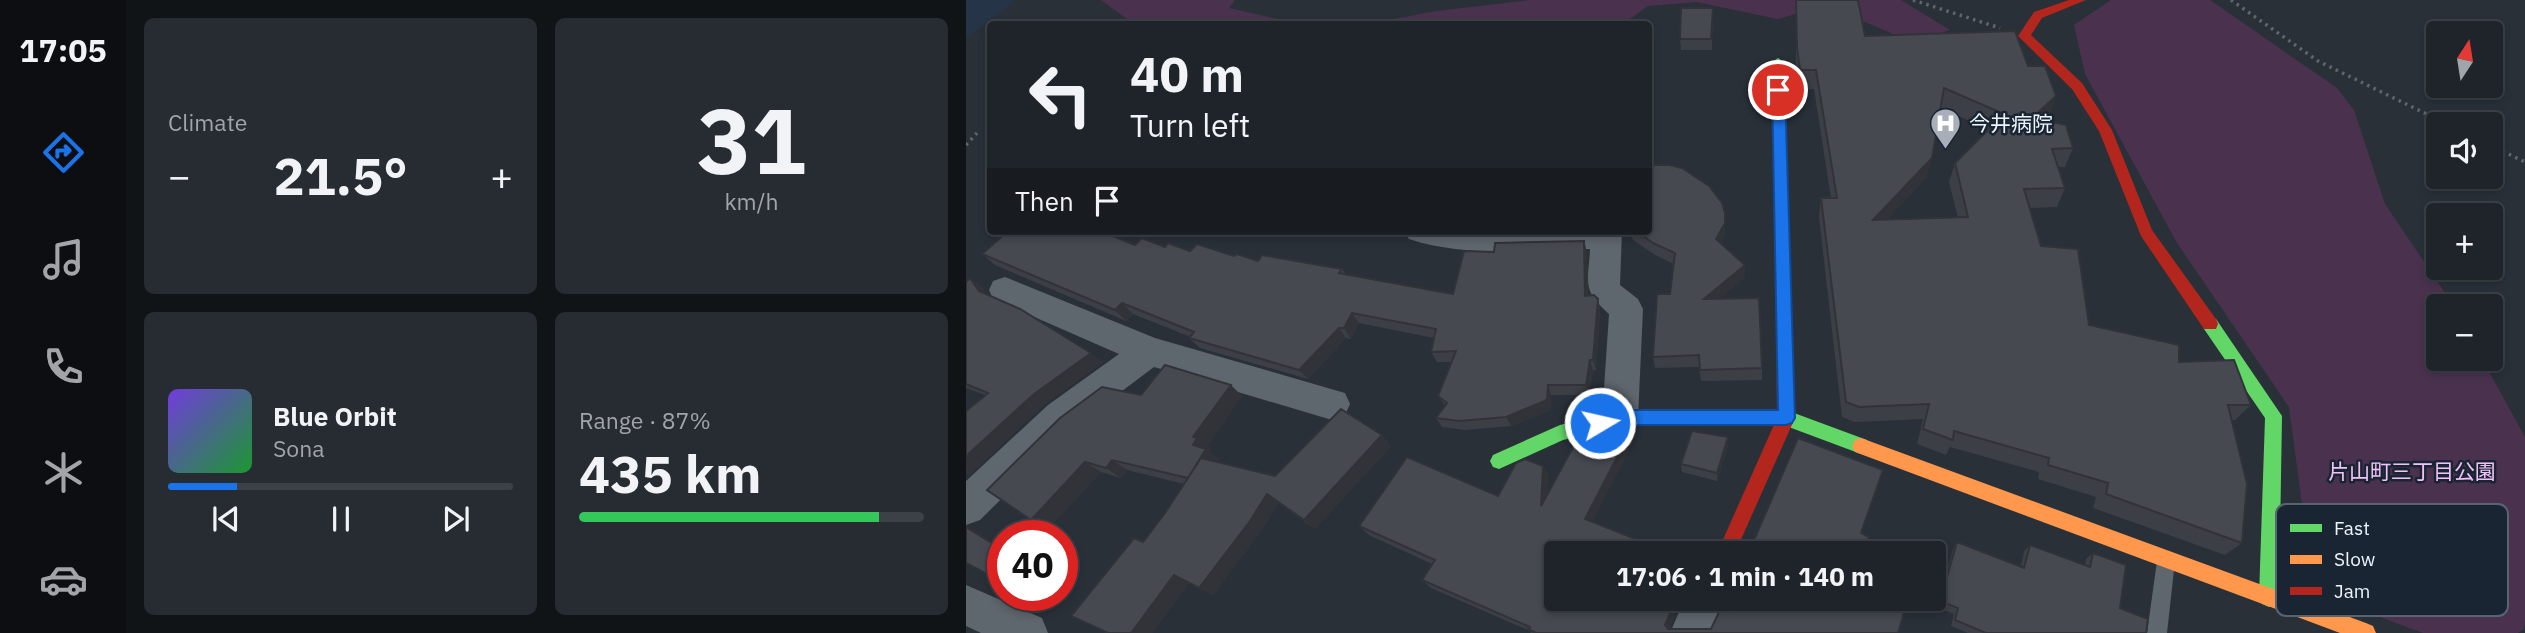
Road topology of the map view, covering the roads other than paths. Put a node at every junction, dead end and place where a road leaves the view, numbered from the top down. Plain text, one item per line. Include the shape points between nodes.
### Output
1 (2080, 0) edge
2 (1778, 62) dead end
3 (1451, 235) edge
4 (1581, 235) edge
5 (1606, 235) edge
6 (1005, 290) dead end
7 (1149, 351) junction
8 (1332, 404) dead end
9 (1620, 418) junction
10 (1786, 418) junction
11 (1499, 461) dead end
12 (966, 507) edge
13 (1731, 541) edge
14 (2167, 559) junction
15 (2269, 597) junction
16 (2276, 600) edge
17 (966, 605) edge
18 (1700, 611) edge
19 (2320, 616) edge
20 (1027, 633) edge
21 (1690, 633) edge
22 (2157, 633) edge
23 (2366, 633) edge

1 - 15 street via 2038,15 2024,36 2077,86 2105,131 2146,232 2274,415
2 - 10 street
3 - 4 street via 1482,239
5 - 9 street via 1604,290 1626,309
6 - 7 street
7 - 8 street
7 - 12 street via 1061,416
9 - 10 street
9 - 11 street via 1560,433
10 - 13 street
10 - 14 street
14 - 15 street
14 - 22 lane
15 - 16 street
17 - 20 street
18 - 21 street
19 - 23 street

